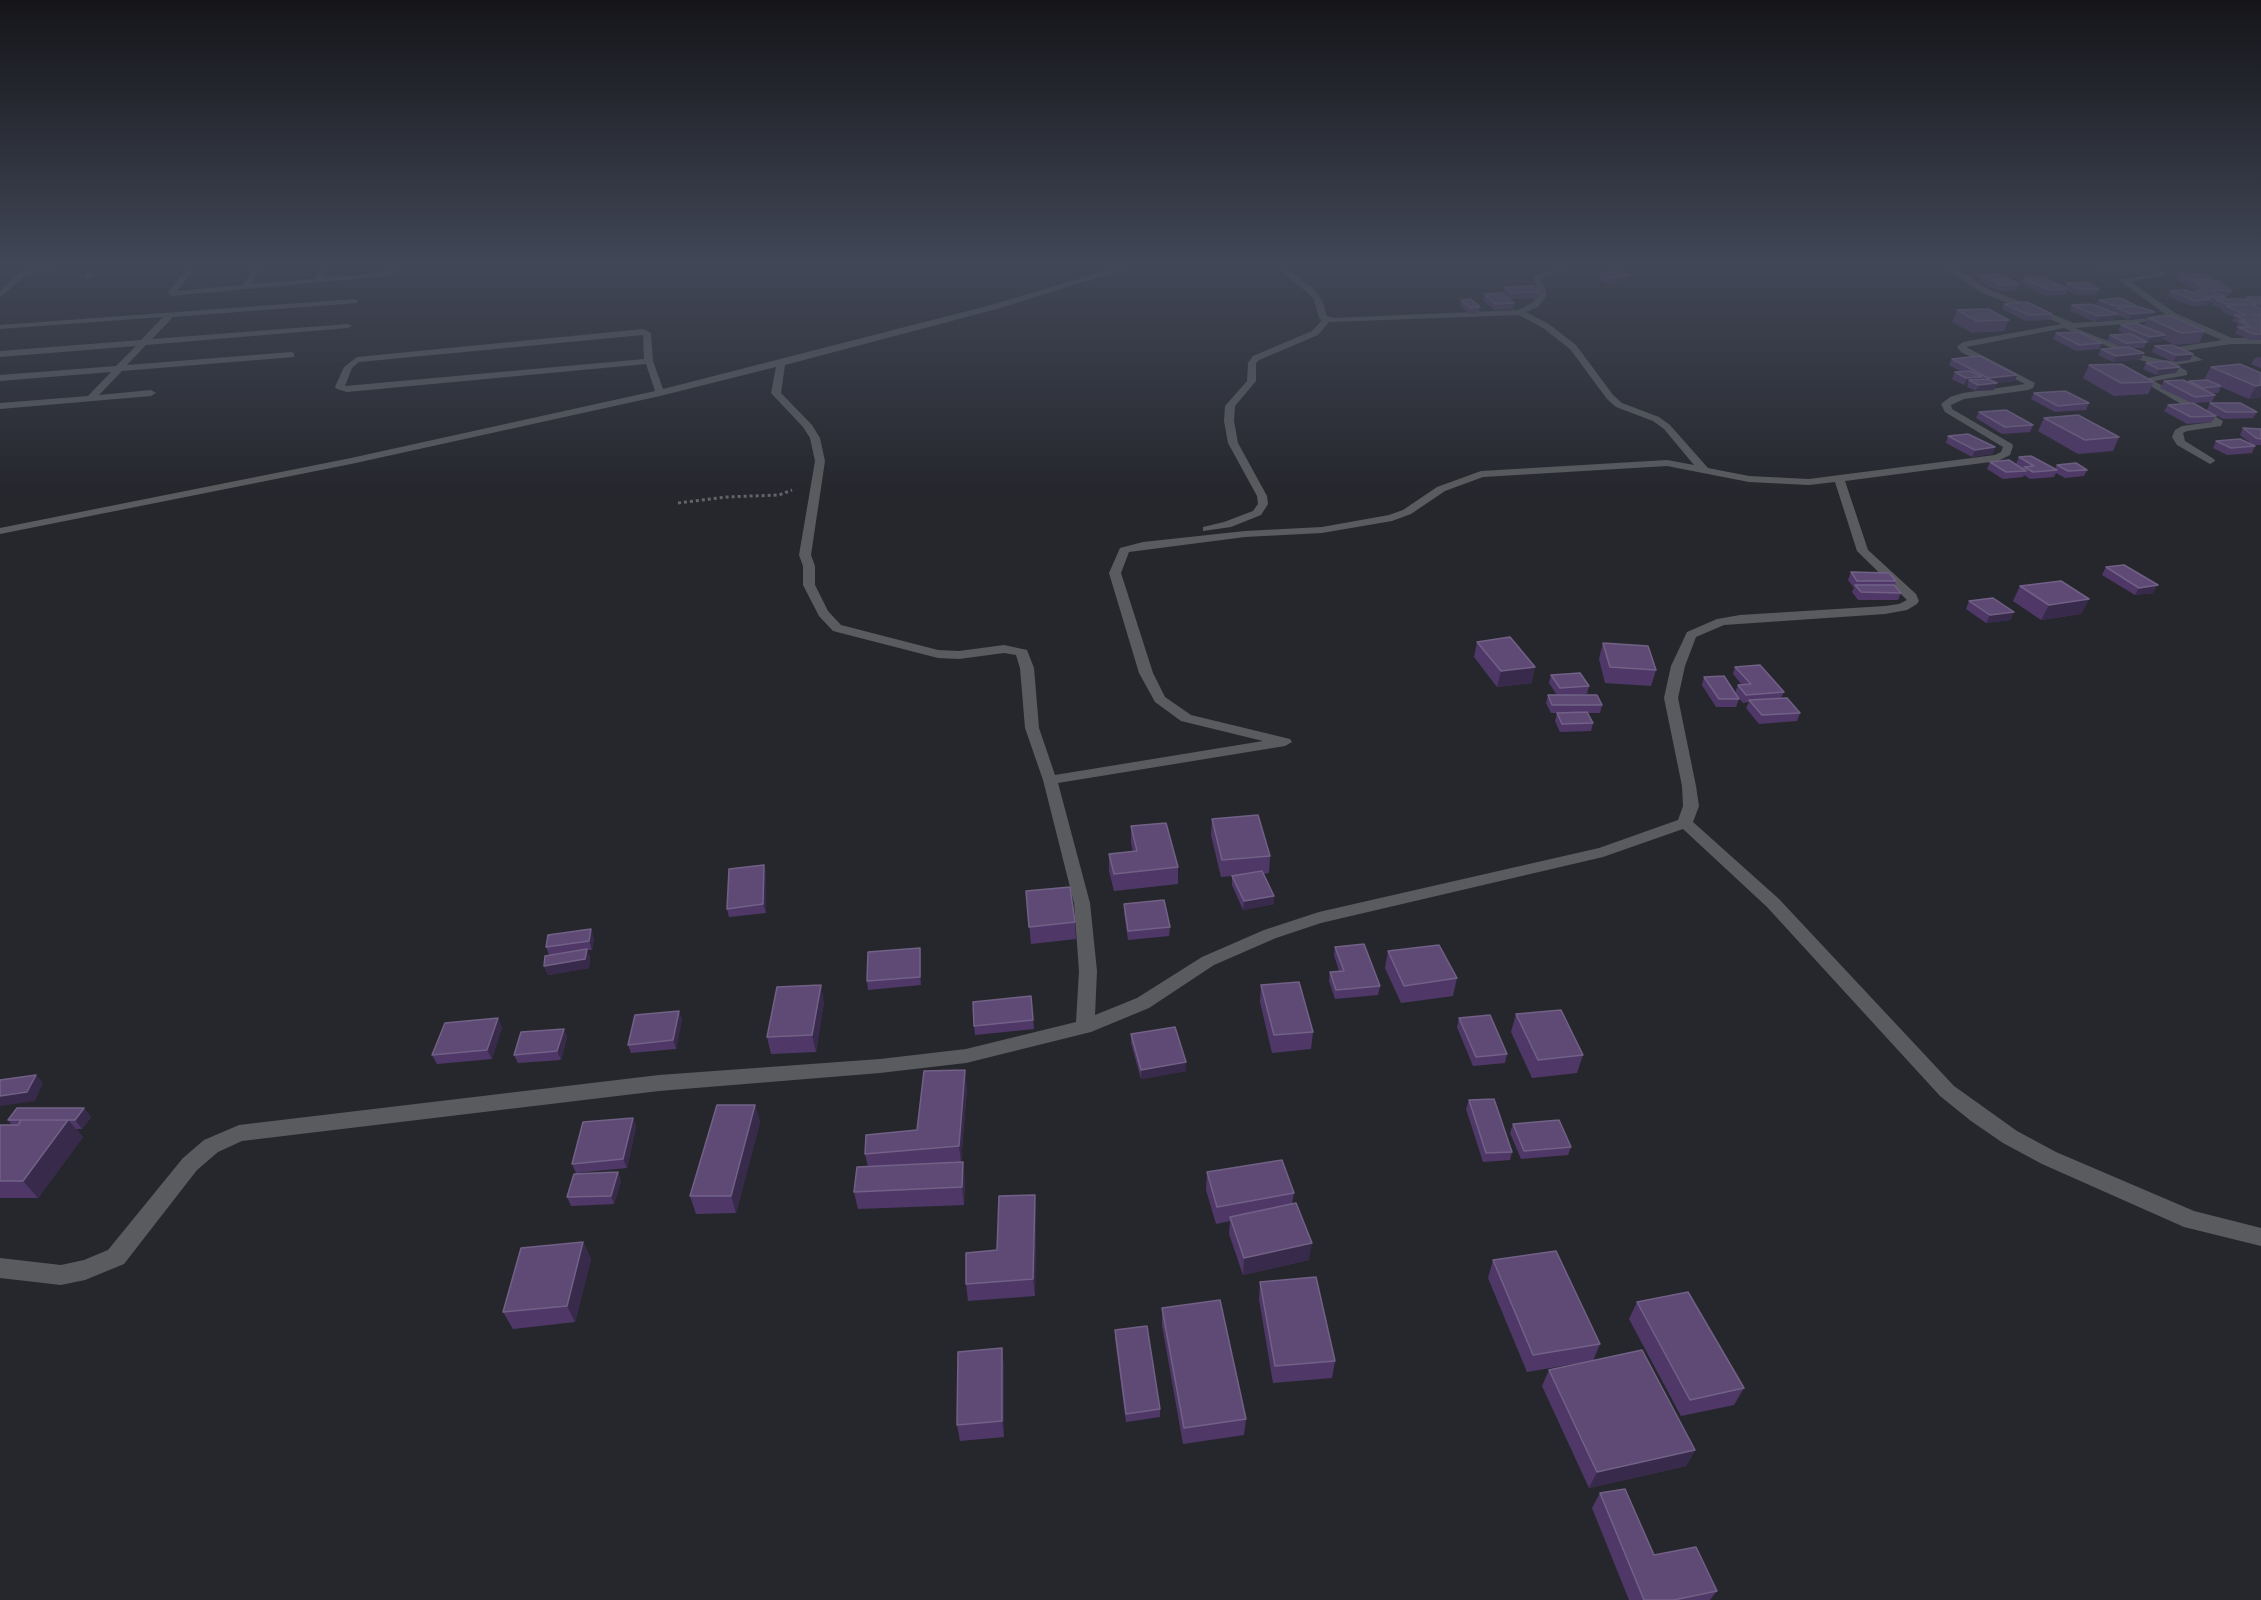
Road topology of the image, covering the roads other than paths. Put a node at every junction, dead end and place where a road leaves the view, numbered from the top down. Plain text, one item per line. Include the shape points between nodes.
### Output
1 (145, 342) junction
2 (149, 342) edge
3 (542, 342) edge
4 (648, 342) edge
5 (862, 342) edge
6 (1298, 342) edge
7 (1567, 342) edge
8 (1974, 342) edge
9 (2105, 342) edge
10 (2227, 342) edge
11 (0, 354) edge
12 (291, 355) dead end
13 (649, 361) junction
14 (781, 363) junction
15 (2166, 364) junction
16 (120, 369) junction
17 (0, 378) edge
18 (151, 393) dead end
19 (660, 393) junction
20 (91, 398) junction
21 (0, 406) edge
22 (2210, 461) dead end
23 (1704, 470) junction
24 (1839, 479) junction
25 (0, 531) edge
26 (1134, 547) junction
27 (1050, 780) junction
28 (1685, 823) junction
29 (1084, 1027) junction
30 (2261, 1237) edge
31 (0, 1268) edge

1 - 2 street
1 - 11 street
1 - 16 street
3 - 13 street via 357,360 348,367 339,387
4 - 13 street
5 - 14 street
6 - 26 street via 1256,358 1251,381 1230,406 1233,443 1262,496 1263,504 1257,513 1227,525
7 - 23 street via 1610,397 1630,411 1667,427
8 - 24 street via 1962,347 2030,382 2030,386 1963,396 1946,404 1948,410 2008,446 2006,453 1998,458
9 - 15 street
10 - 15 street via 2180,349 2199,360
12 - 16 street
13 - 19 street
14 - 19 street
14 - 27 street via 776,393 807,425 815,438 820,461 805,555 809,585 823,613 837,628 938,654 1004,649 1022,653 1032,728
15 - 22 street via 2184,373 2145,381 2218,421 2178,432 2181,443
16 - 17 street
16 - 20 street
18 - 20 street
19 - 25 street
20 - 21 street
23 - 24 street via 1749,480
23 - 26 street via 1650,463 1481,474 1441,489 1392,518 1322,530
24 - 28 street via 1863,551 1913,601 1885,610 1740,619 1721,622 1691,635 1678,666 1671,698 1689,786 1691,806
26 - 27 street via 1124,550 1115,573 1146,673 1160,699 1186,718 1285,742
27 - 29 street via 1083,911 1088,971
28 - 29 street via 1603,852 1319,918 1270,934 1208,961 1143,1003
28 - 30 street via 1773,903 1947,1091 1978,1115 2030,1148 2191,1220
29 - 31 street via 966,1056 659,1083 239,1133 211,1146 190,1164 116,1257 61,1275

